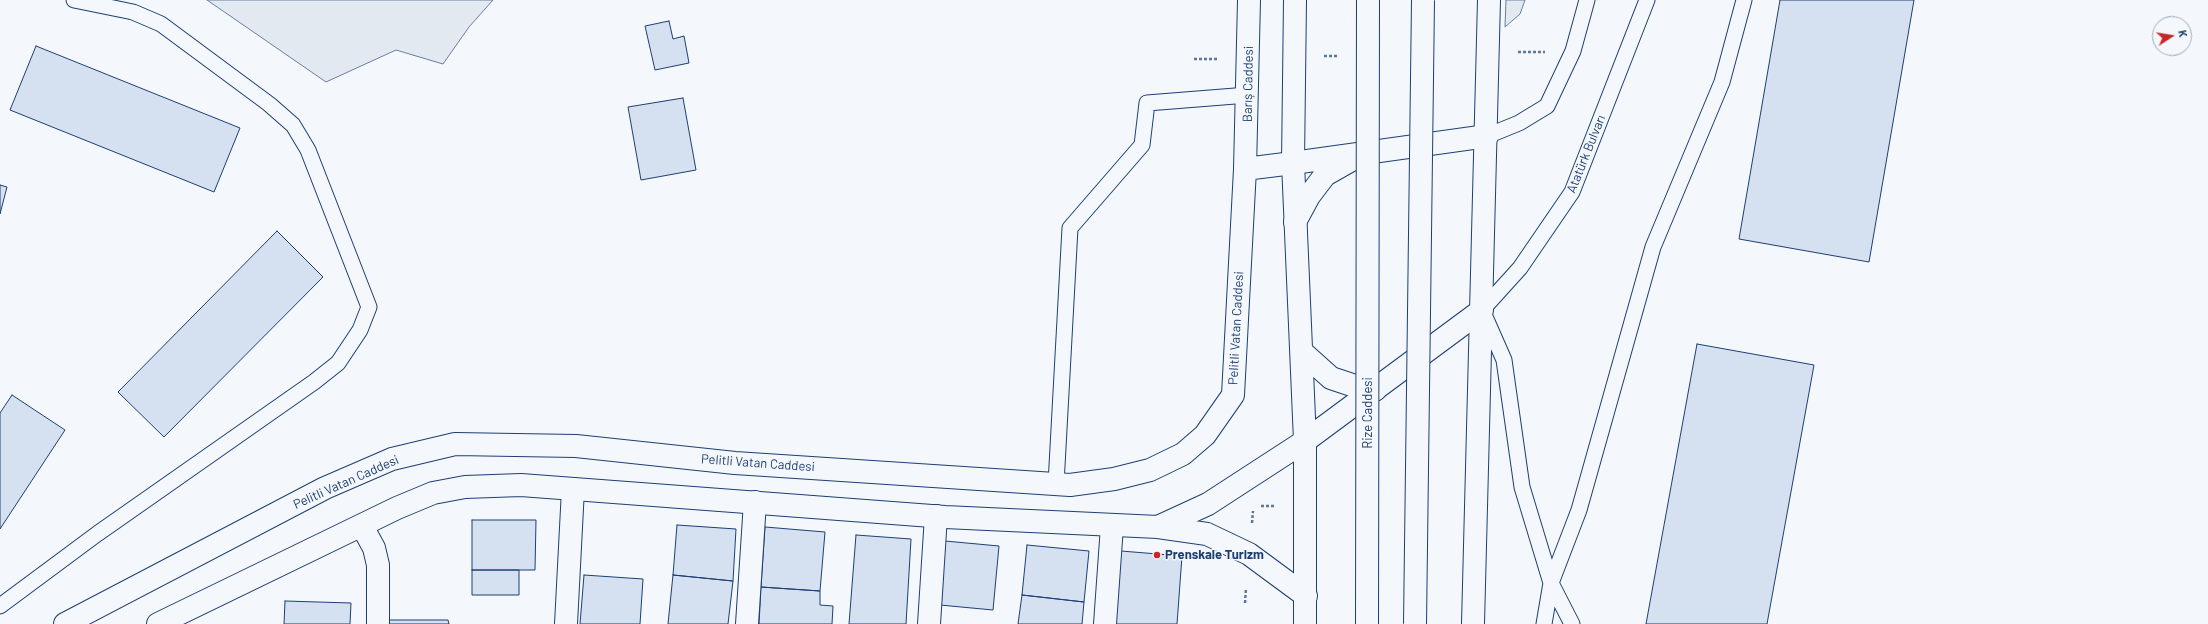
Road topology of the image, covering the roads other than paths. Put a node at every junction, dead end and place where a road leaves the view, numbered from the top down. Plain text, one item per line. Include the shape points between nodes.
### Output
1 (74, 0) edge
2 (1249, 0) edge
3 (1295, 0) edge
4 (1368, 0) edge
5 (1423, 0) edge
6 (1489, 0) edge
7 (1587, 0) edge
8 (1647, 0) edge
9 (1744, 0) edge
10 (1248, 95) junction
11 (1487, 136) junction
12 (1365, 153) junction
13 (1293, 163) junction
14 (1245, 169) junction
15 (1296, 222) junction
16 (1482, 310) junction
17 (1302, 352) junction
18 (1375, 390) junction
19 (1306, 441) junction
20 (1056, 484) junction
21 (573, 489) junction
22 (755, 502) junction
23 (936, 516) junction
24 (362, 526) junction
25 (1112, 526) junction
26 (1158, 527) junction
27 (1551, 582) junction
28 (1306, 596) junction
29 (0, 606) edge
30 (65, 624) edge
31 (158, 624) edge
32 (378, 624) edge
33 (566, 624) edge
34 (747, 624) edge
35 (930, 624) edge
36 (1106, 624) edge
37 (1305, 624) edge
38 (1367, 624) edge
39 (1415, 624) edge
40 (1473, 624) edge
41 (1544, 624) edge
42 (1572, 624) edge

1 - 29 lane via 133,12 161,24 293,125 308,150 369,307 360,330 338,363
2 - 10 main road, Barış Caddesi
3 - 13 main road
4 - 38 main road, Rize Caddesi, bridge
5 - 39 main road, bridge
6 - 11 main road
7 - 11 lane via 1573,51 1547,106 1519,123
8 - 16 lane, Atatürk Bulvarı via 1572,192 1520,268
9 - 27 lane via 1722,82 1653,247 1579,510
10 - 14 main road, Barış Caddesi
10 - 20 lane via 1147,103 1142,145 1070,228
11 - 12 main road
11 - 16 main road
12 - 13 main road
12 - 15 main road via 1325,175 1309,196
13 - 14 main road
13 - 15 main road
14 - 20 main road, Pelitli Vatan Caddesi via 1233,395 1205,435 1183,454 1150,470 1114,479 1070,485
15 - 17 main road
16 - 18 main road
16 - 27 lane via 1504,360 1522,487
16 - 40 main road
17 - 18 main road via 1331,378
17 - 19 main road
18 - 19 main road
19 - 26 main road via 1208,504
19 - 28 main road
20 - 30 main road, Pelitli Vatan Caddesi via 735,463 576,446 455,444 392,459 325,488
21 - 22 main road
21 - 24 main road via 521,485 465,487 433,493
21 - 33 main road
22 - 23 main road
22 - 34 main road
23 - 25 main road
23 - 35 main road
24 - 31 main road
24 - 32 main road via 374,548 378,565
25 - 26 main road
25 - 36 main road
26 - 28 main road via 1207,534 1249,554
27 - 41 lane
27 - 42 lane
28 - 37 main road

